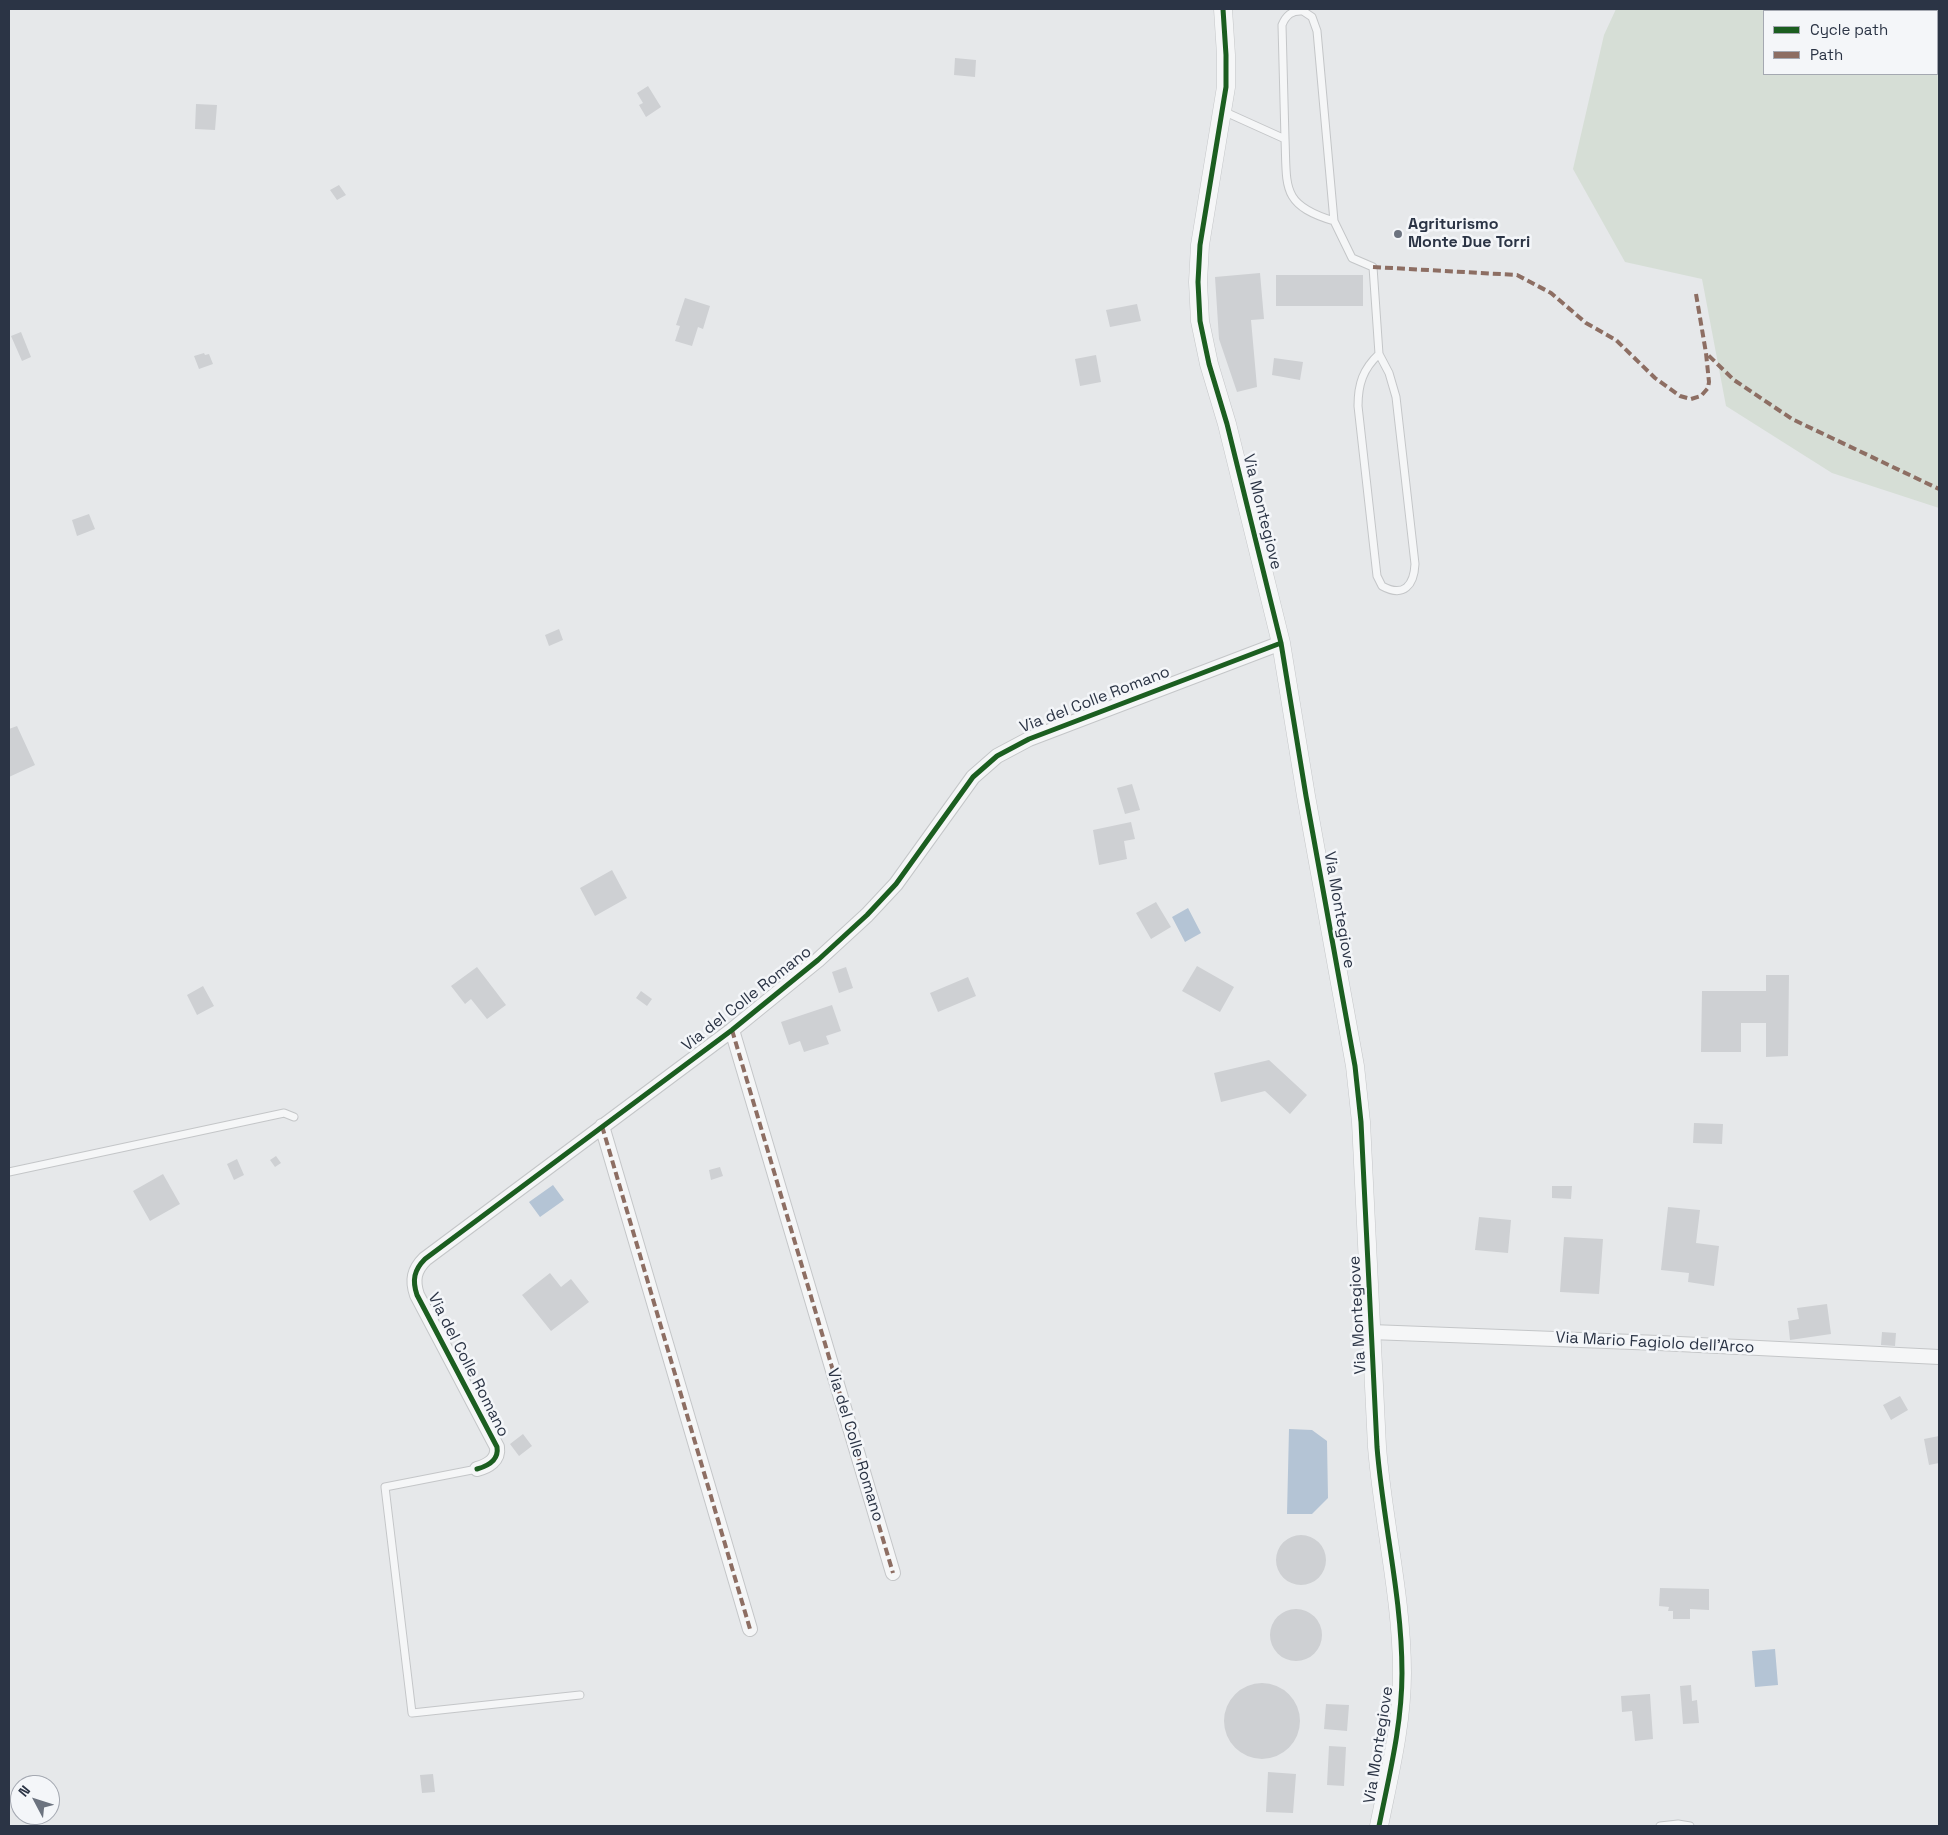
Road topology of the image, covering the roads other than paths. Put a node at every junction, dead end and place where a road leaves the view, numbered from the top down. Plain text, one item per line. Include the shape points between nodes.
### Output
1 (1223, 9) edge
2 (1223, 111) junction
3 (1285, 139) junction
4 (1334, 221) junction
5 (1379, 354) junction
6 (1281, 643) junction
7 (732, 1030) junction
8 (294, 1117) dead end
9 (602, 1126) junction
10 (9, 1172) edge
11 (1371, 1332) junction
12 (1939, 1358) edge
13 (477, 1469) joint
14 (893, 1573) dead end
15 (750, 1629) dead end
16 (580, 1695) dead end
17 (1378, 1826) edge
18 (1660, 1826) edge
19 (1690, 1826) edge

1 - 2 street, Via Montegiove via 1227,73
2 - 3 lane
2 - 6 street, Via Montegiove via 1200,245 1200,321
3 - 4 lane via 1291,196 1310,213
3 - 4 lane via 1282,25 1288,15 1303,11 1312,17 1317,31
4 - 5 lane via 1352,258 1373,267
5 - 5 lane via 1392,380 1396,397 1415,564 1411,583 1398,591 1382,586 1377,576 1358,406 1362,375
6 - 7 street, Via del Colle Romano via 1029,739 997,756 966,784 909,867 874,908 805,971
6 - 11 street, Via Montegiove via 1356,1078
7 - 9 street, Via del Colle Romano
7 - 14 street, Via del Colle Romano
8 - 10 lane via 284,1113
9 - 13 street, Via del Colle Romano via 425,1259 416,1270 417,1295 497,1447 495,1459
9 - 15 street
11 - 12 street, Via Mario Fagiolo dell'Arco
11 - 17 street, Via Montegiove via 1379,1470 1402,1657 1396,1740
13 - 16 lane, Via del Colle Romano via 385,1487 412,1713
18 - 19 lane

